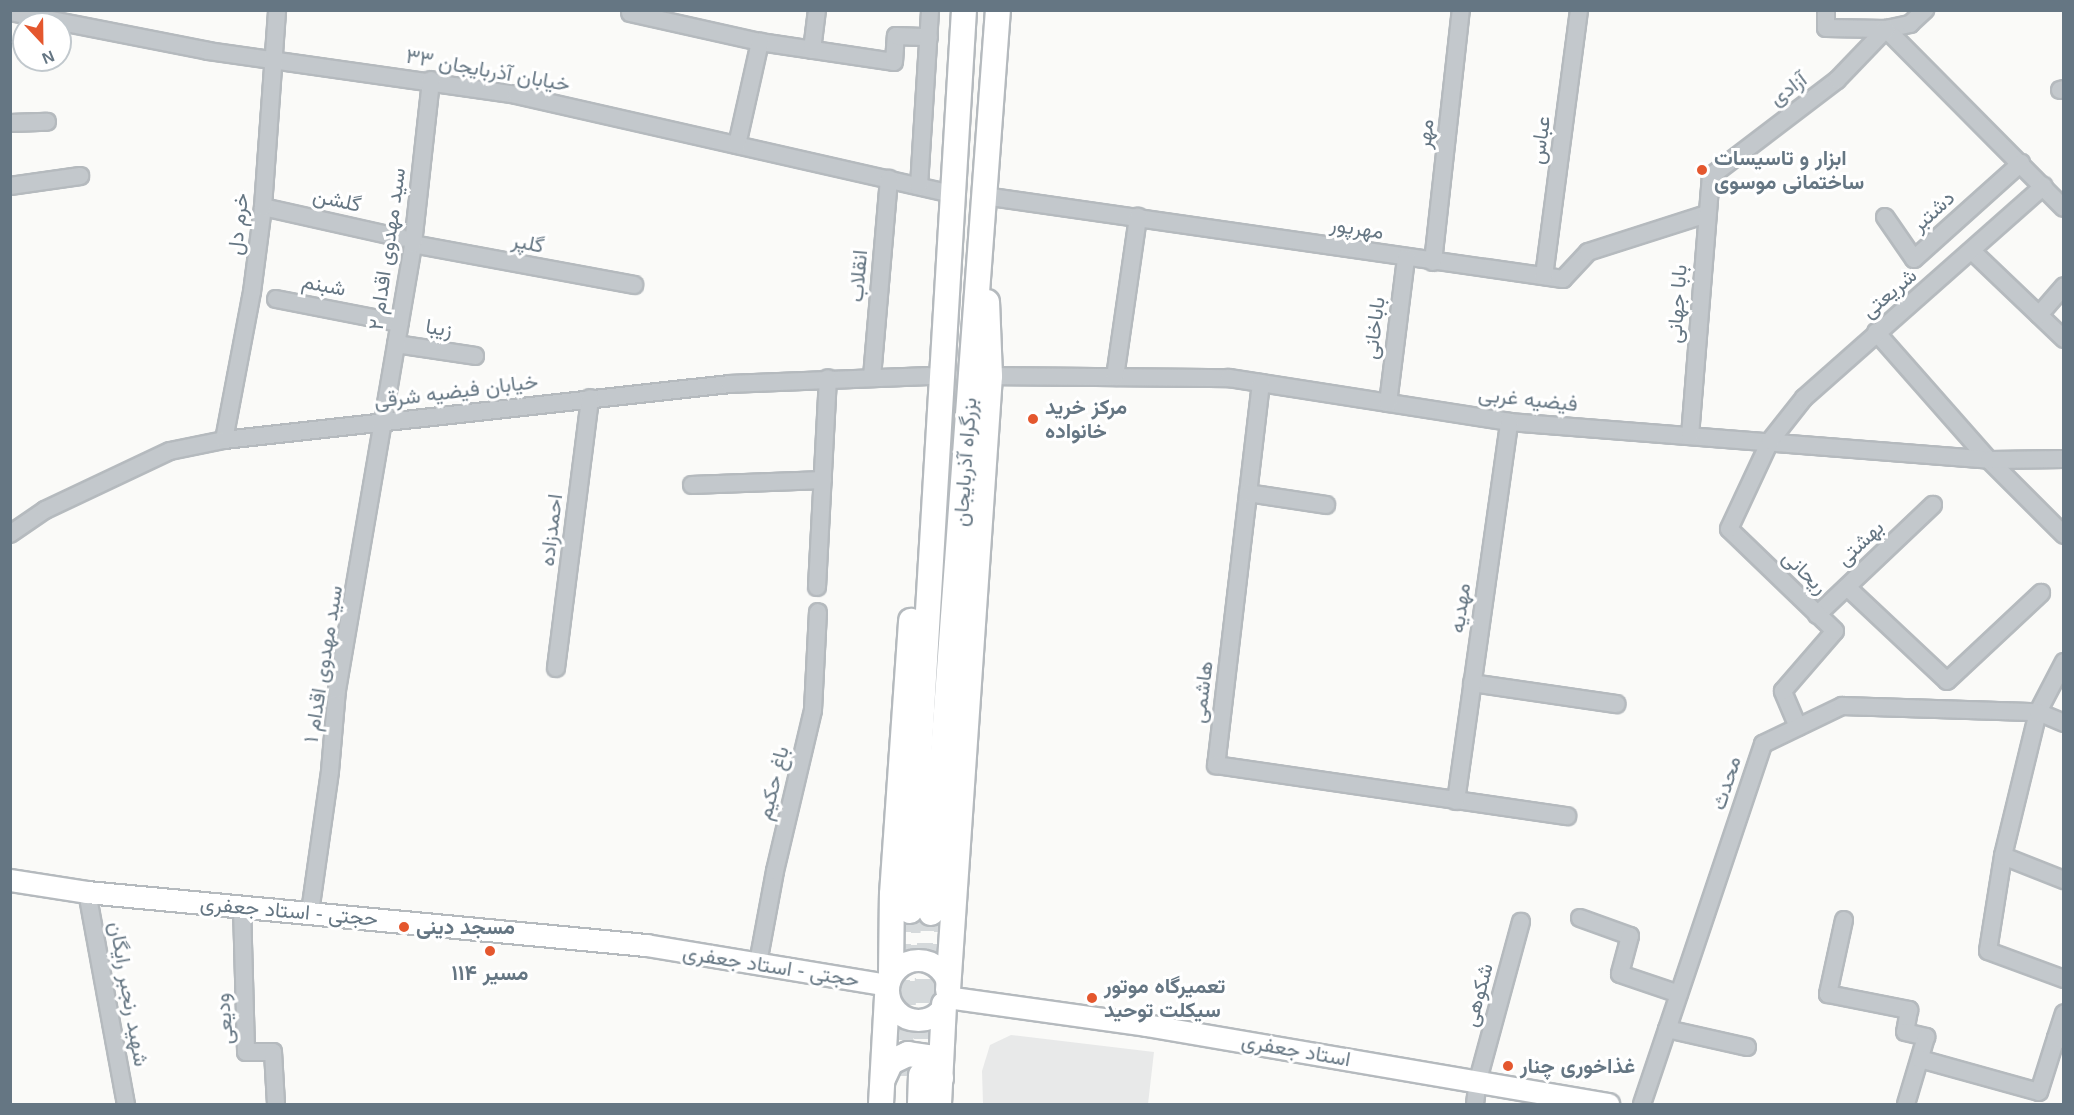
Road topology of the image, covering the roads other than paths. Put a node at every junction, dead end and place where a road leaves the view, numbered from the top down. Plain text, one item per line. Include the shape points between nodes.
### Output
1 (278, 10) edge
2 (817, 10) edge
3 (930, 10) edge
4 (964, 10) edge
5 (998, 10) edge
6 (1461, 10) edge
7 (1580, 10) edge
8 (1826, 10) edge
9 (1925, 10) edge
10 (10, 12) edge
11 (630, 13) dead end
12 (1886, 29) junction
13 (929, 37) junction
14 (760, 42) junction
15 (812, 50) junction
16 (273, 59) junction
17 (431, 80) junction
18 (47, 122) dead end
19 (10, 123) edge
20 (737, 145) junction
21 (2021, 163) junction
22 (80, 176) dead end
23 (1711, 176) joint
24 (889, 179) junction
25 (10, 186) edge
26 (919, 186) junction
27 (2044, 186) junction
28 (953, 194) junction
29 (984, 196) junction
30 (263, 207) junction
31 (2064, 208) edge
32 (1707, 214) junction
33 (1138, 217) junction
34 (1885, 217) dead end
35 (951, 240) junction
36 (408, 241) junction
37 (981, 243) junction
38 (1973, 252) junction
39 (1406, 258) junction
40 (1433, 262) junction
41 (1544, 276) junction
42 (634, 285) dead end
43 (2064, 286) edge
44 (276, 299) dead end
45 (2039, 315) junction
46 (400, 323) junction
47 (1876, 332) junction
48 (2064, 339) edge
49 (396, 344) junction
50 (475, 356) dead end
51 (928, 376) junction
52 (990, 376) junction
53 (872, 377) junction
54 (1115, 377) junction
55 (828, 378) junction
56 (1261, 383) junction
57 (590, 398) junction
58 (1388, 403) junction
59 (1509, 422) junction
60 (383, 423) junction
61 (1690, 436) junction
62 (224, 440) junction
63 (1770, 441) junction
64 (2064, 459) edge
65 (1989, 460) junction
66 (823, 480) junction
67 (692, 485) dead end
68 (1248, 493) junction
69 (1326, 505) dead end
70 (1933, 505) dead end
71 (10, 534) edge
72 (2064, 535) edge
73 (817, 587) dead end
74 (1847, 587) junction
75 (2041, 593) dead end
76 (818, 612) dead end
77 (1817, 615) junction
78 (2064, 662) edge
79 (556, 668) dead end
80 (1472, 683) junction
81 (1616, 704) dead end
82 (2037, 712) junction
83 (2064, 723) edge
84 (1798, 727) junction
85 (1456, 801) junction
86 (1567, 816) dead end
87 (2003, 856) junction
88 (10, 880) edge
89 (2064, 880) edge
90 (87, 892) junction
91 (892, 894) junction
92 (956, 900) junction
93 (242, 907) junction
94 (310, 912) junction
95 (1580, 918) dead end
96 (1844, 920) dead end
97 (1521, 922) dead end
98 (758, 963) junction
99 (2064, 979) edge
100 (889, 984) junction
101 (1679, 994) junction
102 (947, 997) junction
103 (2064, 1013) edge
104 (1667, 1029) junction
105 (2060, 1039) edge
106 (1747, 1047) dead end
107 (1920, 1059) junction
108 (911, 1077) junction
109 (1478, 1080) junction
110 (126, 1104) edge
111 (276, 1104) edge
112 (881, 1104) edge
113 (897, 1104) edge
114 (920, 1104) edge
115 (939, 1104) edge
116 (1475, 1104) edge
117 (1608, 1104) edge
118 (1642, 1104) edge
119 (1906, 1104) edge

1 - 16 street, خرم دل
2 - 15 street
3 - 13 street
4 - 28 highway, بزرگراه آذربایجان
5 - 29 highway, بزرگراه آذربایجان
6 - 40 street, مهر
7 - 41 street, عباس
8 - 12 street via 1826,28
9 - 12 street via 1910,24
10 - 16 street, خیابان آذربایجان ۳۳
11 - 14 street
12 - 21 street
12 - 23 street, آزادی via 1838,80
13 - 15 street via 896,36 894,62
13 - 26 street
14 - 15 street
14 - 20 street
16 - 17 street, خیابان آذربایجان ۳۳
16 - 30 street, خرم دل
17 - 20 street, خیابان آذربایجان ۳۳
17 - 36 street, سید مهدوی اقدام ۲
18 - 19 street
20 - 24 street, خیابان آذربایجان ۳۳
21 - 27 street
21 - 34 street, دشتبر via 1914,259
22 - 25 street
23 - 32 street, بابا جهانی
24 - 26 street, خیابان آذربایجان ۳۳
24 - 53 street, انقلاب
26 - 28 street, خیابان آذربایجان ۳۳
27 - 31 street
27 - 38 street, شریعتی
28 - 35 highway, بزرگراه آذربایجان
29 - 33 street, مهرپور
29 - 37 highway, بزرگراه آذربایجان
30 - 36 street, گلشن
30 - 62 street, خرم دل via 252,292
32 - 41 street, مهرپور via 1588,252 1563,279
32 - 61 street, بابا جهانی
33 - 39 street, مهرپور
33 - 54 street
35 - 37 highway, بزرگراه آذربایجان via 921,912
35 - 51 highway
36 - 42 street, گلپر
36 - 46 street, سید مهدوی اقدام ۲
37 - 52 highway via 992,338
38 - 45 street
38 - 47 street, شریعتی
39 - 40 street, مهرپور
39 - 58 street, باباخانی
40 - 41 street, مهرپور
43 - 45 street
44 - 46 street, شبنم
45 - 48 street
46 - 49 street, سید مهدوی اقدام ۲
47 - 63 street, شریعتی via 1804,398
47 - 65 street
49 - 50 street, زیبا
49 - 60 street, سید مهدوی اقدام ۲
51 - 53 street, خیابان فیضیه شرقی
51 - 91 highway
52 - 54 street, فیضیه غربی
52 - 92 highway
53 - 55 street, خیابان فیضیه شرقی
54 - 56 street, فیضیه غربی via 1229,378
55 - 57 street, خیابان فیضیه شرقی
55 - 66 street
56 - 58 street, فیضیه غربی
56 - 68 street, هاشمی
57 - 60 street, خیابان فیضیه شرقی
57 - 79 street, احمدزاده
58 - 59 street, فیضیه غربی
59 - 61 street, فیضیه غربی
59 - 80 street, مهدیه
60 - 62 street, خیابان فیضیه شرقی
60 - 94 street, سید مهدوی اقدام ۱ via 337,690
61 - 63 street, فیضیه غربی
62 - 71 street, خیابان فیضیه شرقی via 170,451 45,510
63 - 65 street, فیضیه غربی
63 - 77 street, ریحانی via 1729,529
64 - 65 street, فیضیه غربی
65 - 72 street
66 - 67 street
66 - 73 street
68 - 69 street
68 - 85 street, هاشمی via 1216,765
70 - 74 street, بهشتی
74 - 75 street via 1947,681
74 - 77 street, بهشتی
76 - 98 street, باغ حکیم via 813,710
77 - 84 street, ریحانی via 1835,631 1783,691
78 - 82 street
80 - 81 street
80 - 85 street, مهدیه
82 - 83 street
82 - 84 street, محدث via 1842,706
82 - 87 street
84 - 101 street, محدث via 1763,744
85 - 86 street
87 - 89 street
87 - 99 street via 1988,951
88 - 90 main road, حجتی - استاد جعفری
90 - 93 main road, حجتی - استاد جعفری
90 - 110 street, شهید رنجبر رایگان
91 - 92 highway via 898,909 911,919 928,921 943,915
91 - 100 highway
92 - 102 highway
93 - 94 main road, حجتی - استاد جعفری
93 - 111 street, ودیعی via 246,1052 273,1052
94 - 98 main road, حجتی - استاد جعفری via 646,945
95 - 101 street via 1630,936 1620,974
96 - 107 street via 1828,994 1909,1010 1905,1032 1926,1037
97 - 109 street, شکوهی
98 - 100 main road, حجتی - استاد جعفری
100 - 102 main road via 896,1011 913,1020 931,1017
100 - 102 main road via 914,959 926,960 946,977
100 - 108 highway
101 - 104 street, محدث
102 - 108 highway
102 - 109 main road, استاد جعفری via 1146,1024
103 - 105 street
104 - 106 street
104 - 118 street, محدث
105 - 107 street via 2039,1092
107 - 119 street
108 - 112 highway
108 - 113 highway
108 - 114 highway
108 - 115 highway
109 - 116 street, شکوهی
109 - 117 main road, استاد جعفری

